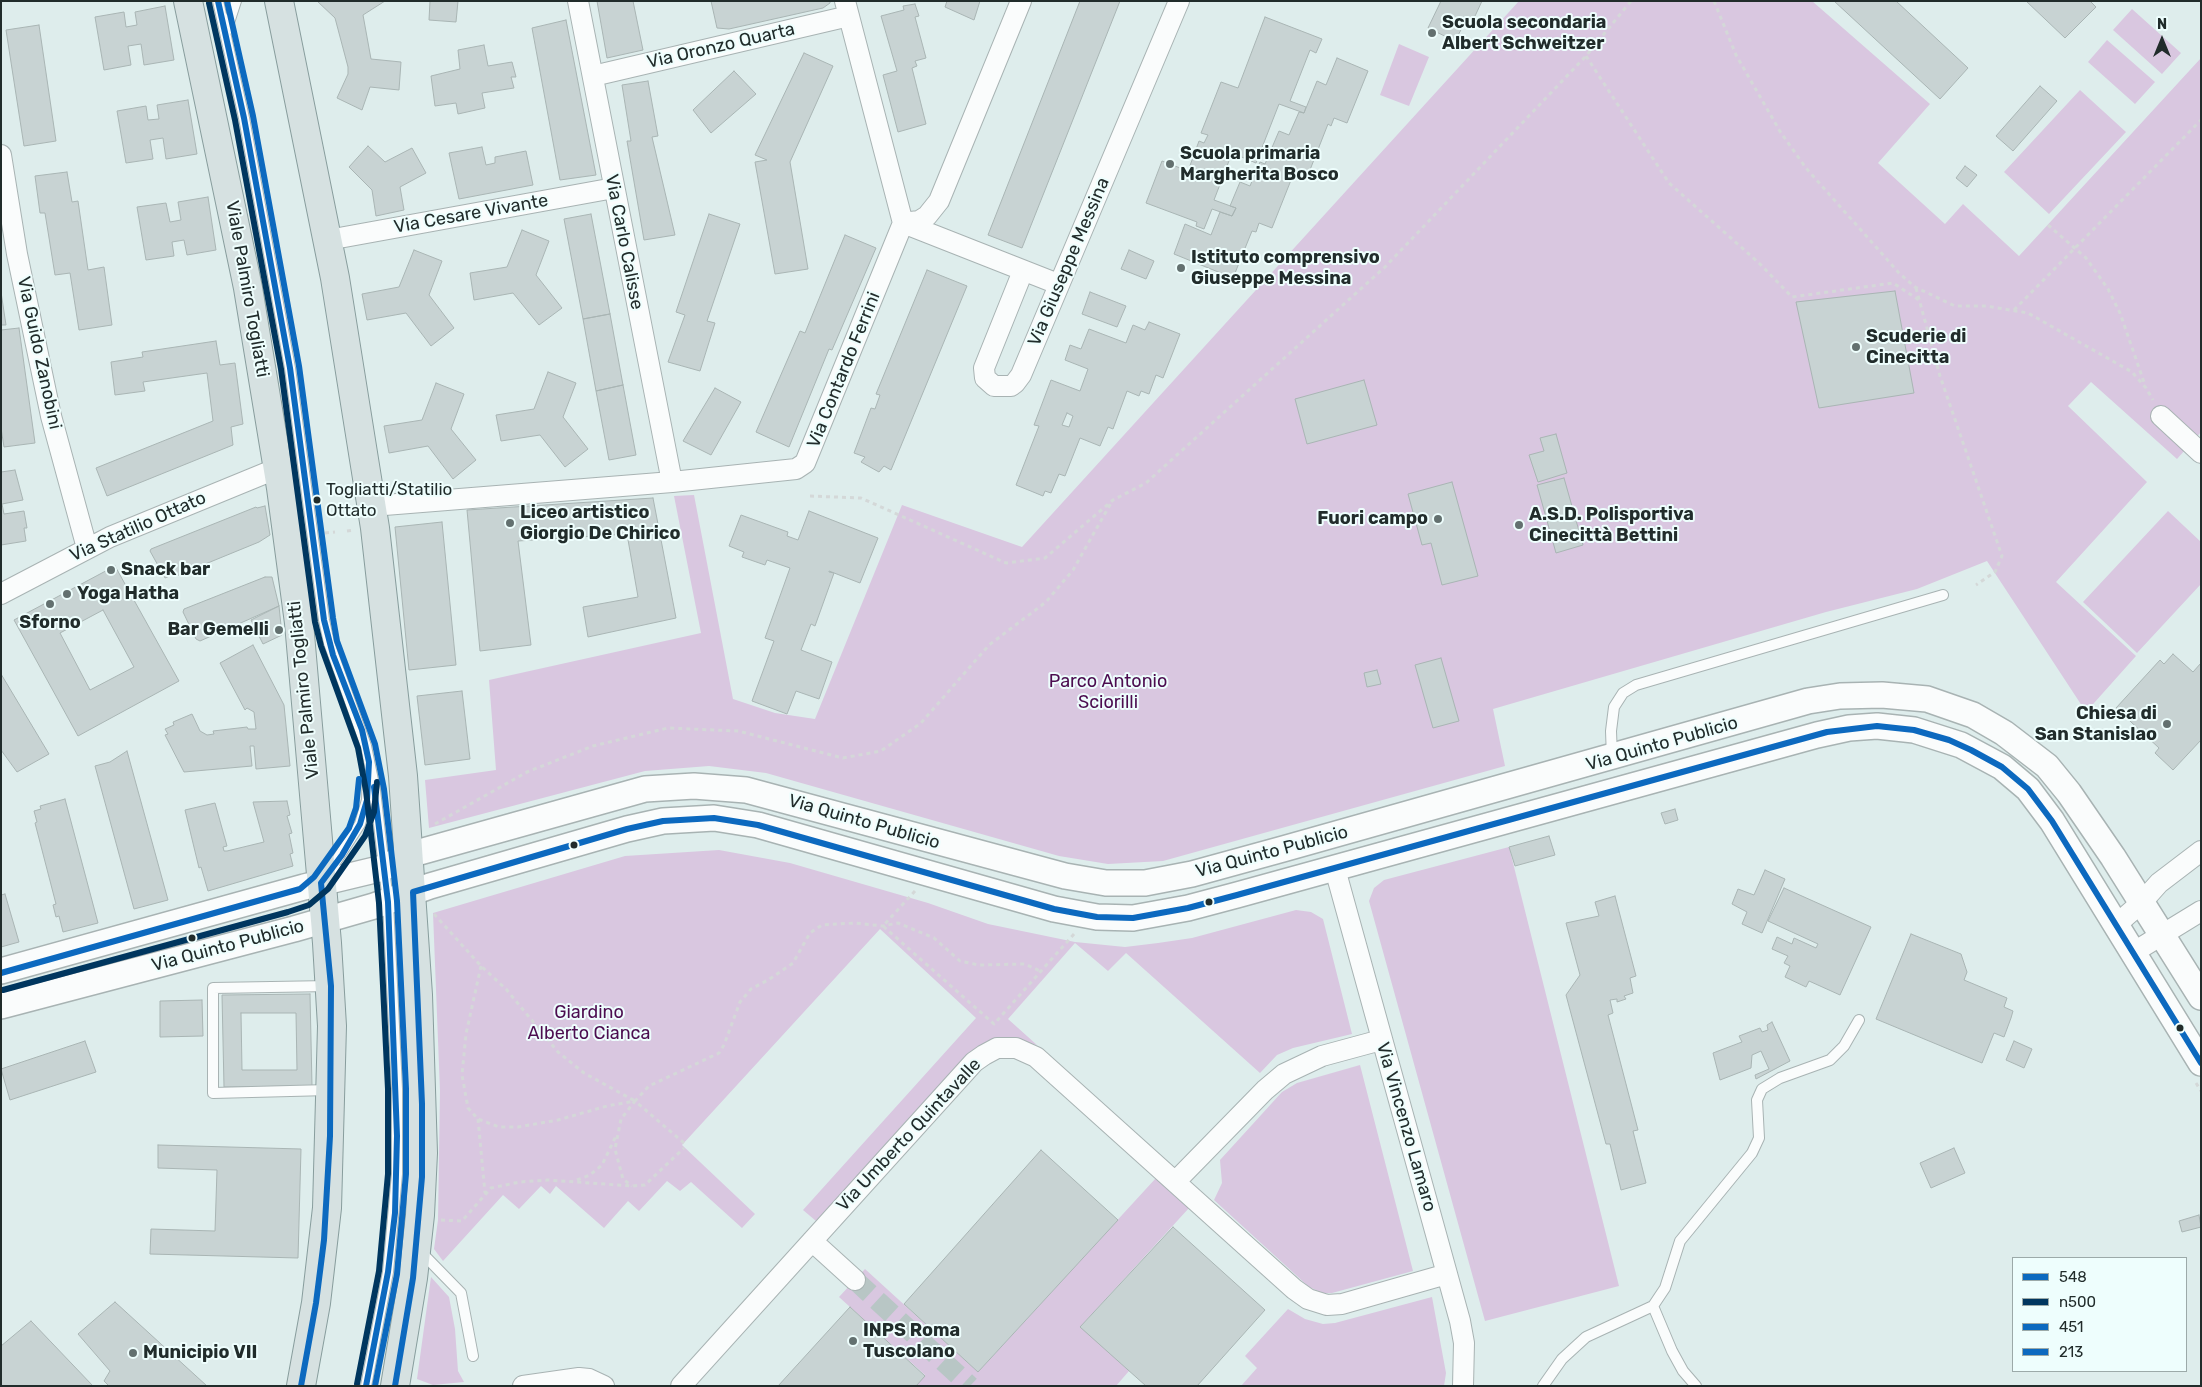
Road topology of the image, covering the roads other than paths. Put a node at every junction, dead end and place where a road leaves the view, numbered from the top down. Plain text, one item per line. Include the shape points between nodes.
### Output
1 (188, 1) edge
2 (218, 1) edge
3 (236, 1) edge
4 (279, 1) edge
5 (578, 1) edge
6 (1021, 1) edge
7 (1180, 1) edge
8 (847, 9) edge
9 (226, 33) junction
10 (593, 76) junction
11 (1, 155) edge
12 (614, 188) junction
13 (903, 223) junction
14 (328, 240) junction
15 (1023, 271) junction
16 (1058, 284) junction
17 (2161, 416) road end
18 (2201, 453) edge
19 (278, 468) junction
20 (672, 482) junction
21 (372, 506) junction
22 (87, 548) junction
23 (1, 594) edge
24 (1943, 595) dead end
25 (1612, 758) junction
26 (369, 762) junction
27 (1344, 832) junction
28 (2201, 851) edge
29 (409, 855) junction
30 (383, 868) junction
31 (1335, 869) junction
32 (321, 883) junction
33 (388, 902) junction
34 (422, 902) junction
35 (2142, 902) junction
36 (2201, 912) edge
37 (325, 920) junction
38 (2116, 925) junction
39 (2163, 934) junction
40 (2134, 952) junction
41 (1, 971) edge
42 (1, 982) edge
43 (331, 986) junction
44 (2201, 997) edge
45 (1, 1006) edge
46 (1859, 1020) dead end
47 (1381, 1040) junction
48 (2196, 1069) edge
49 (331, 1090) junction
50 (1176, 1181) junction
51 (812, 1241) junction
52 (417, 1248) junction
53 (1447, 1274) junction
54 (855, 1280) tunnel mouth
55 (1653, 1306) junction
56 (473, 1356) dead end
57 (396, 1384) edge
58 (301, 1386) edge
59 (366, 1386) edge
60 (523, 1386) edge
61 (604, 1386) edge
62 (681, 1386) edge
63 (1463, 1386) edge
64 (1542, 1386) edge
65 (1696, 1386) edge

1 - 19 main road, Viale Palmiro Togliatti via 248,288
2 - 9 lane
3 - 9 lane
4 - 14 main road
5 - 10 street, Via Carlo Calisse
6 - 13 street via 936,205 923,218
7 - 16 street, Via Giuseppe Messina
8 - 10 street, Via Oronzo Quarta
8 - 13 street
9 - 26 lane via 290,368 324,620 362,730
10 - 12 street, Via Carlo Calisse
11 - 22 street, Via Guido Zanobini via 17,254 52,416
12 - 14 street, Via Cesare Vivante
12 - 20 street, Via Carlo Calisse
13 - 15 street
13 - 20 street, Via Contardo Ferrini via 805,463 796,469
14 - 21 main road
15 - 16 street
15 - 16 street, Via Giuseppe Messina via 984,368 985,378 994,386 1007,387 1019,380
17 - 18 street
19 - 22 street, Via Statilio Ottato
19 - 32 main road, Viale Palmiro Togliatti via 300,633
20 - 21 street, Via Contardo Ferrini
21 - 29 main road via 396,705
22 - 23 street, Via Statilio Ottato
24 - 25 lane via 1636,685 1623,693 1614,708
25 - 27 street, Via Quinto Publicio
25 - 35 street, Via Quinto Publicio via 1824,698 1882,694 1927,699 1985,722 2043,763 2075,801
26 - 30 lane
26 - 32 lane via 367,800 360,824
27 - 29 street, Via Quinto Publicio via 1177,877 1144,883 1106,883 1002,860 746,790 682,786 645,789
27 - 31 street via 1332,852
28 - 35 street via 2159,882
29 - 30 street, Via Quinto Publicio
29 - 34 main road
30 - 32 street, Via Quinto Publicio
30 - 33 lane
31 - 34 street, Via Quinto Publicio via 1170,912 1133,918 1097,917 1054,909 778,830 728,820 696,818 627,829
31 - 38 street, Via Quinto Publicio via 1817,735 1850,728 1889,727 1914,730 1955,742 2019,780 2050,816
31 - 47 street, Via Vincenzo Lamaro
32 - 37 main road, Viale Palmiro Togliatti
32 - 41 street, Via Quinto Publicio
32 - 42 lane, Via Quinto Publicio via 305,897 286,904
33 - 34 street, Via Quinto Publicio
33 - 37 street, Via Quinto Publicio
33 - 59 lane via 396,1080 396,1183 388,1272
34 - 52 main road via 423,1129
35 - 38 street
35 - 39 street, Via Quinto Publicio
36 - 39 street
37 - 43 main road, Viale Palmiro Togliatti
37 - 45 street, Via Quinto Publicio
38 - 40 street, Via Quinto Publicio
39 - 40 street
39 - 44 street, Via Quinto Publicio
40 - 48 street, Via Quinto Publicio
43 - 49 main road, Viale Palmiro Togliatti
43 - 49 lane via 212,988 213,1093
46 - 55 lane via 1844,1046 1830,1060 1780,1078 1762,1089 1757,1100 1759,1138 1752,1153 1680,1241 1665,1288
47 - 50 street via 1322,1056 1284,1074
47 - 53 street, Via Vincenzo Lamaro
49 - 58 main road, Viale Palmiro Togliatti via 324,1240
50 - 51 street, Via Umberto Quintavalle via 1036,1057 1016,1048 998,1048 974,1062
50 - 53 street, Via Umberto Quintavalle via 1294,1289 1315,1301 1327,1305 1342,1304
51 - 54 street
51 - 62 street, Via Umberto Quintavalle
52 - 56 lane via 461,1293
52 - 57 main road
53 - 63 street, Via Vincenzo Lamaro via 1462,1334
55 - 64 lane via 1586,1337 1562,1359
55 - 65 lane via 1675,1356
60 - 61 street via 579,1378

